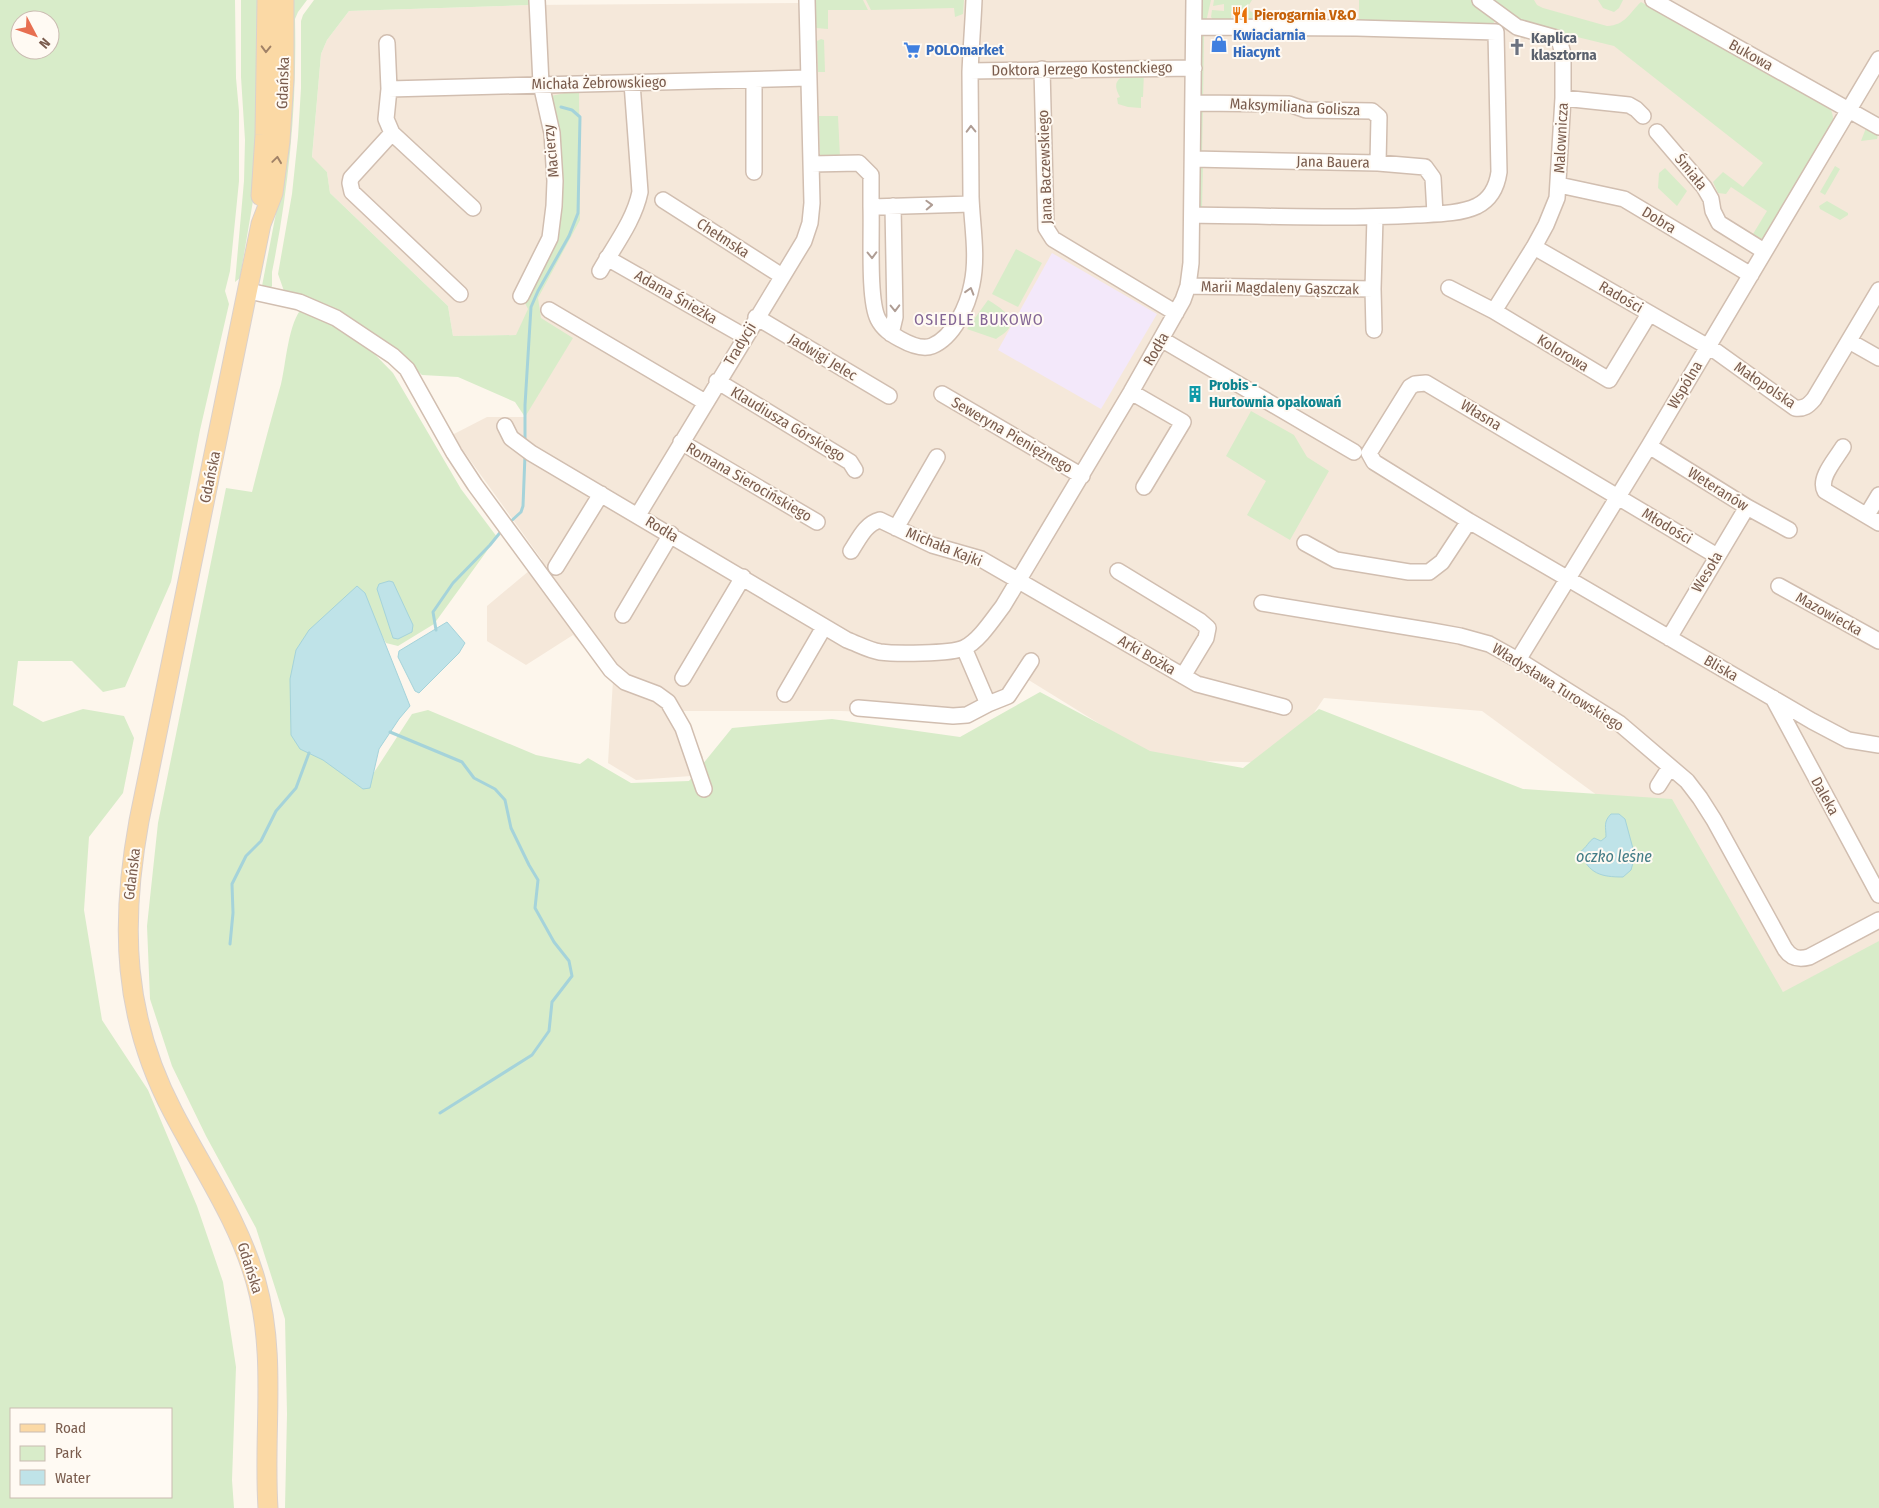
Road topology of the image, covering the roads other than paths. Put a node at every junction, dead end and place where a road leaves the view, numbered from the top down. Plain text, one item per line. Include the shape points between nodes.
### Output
1 (267, 0) edge
2 (284, 0) edge
3 (537, 0) edge
4 (807, 0) edge
5 (974, 0) edge
6 (1194, 0) edge
7 (1480, 0) edge
8 (1653, 0) edge
9 (1194, 27) junction
10 (387, 43) dead end
11 (1879, 59) edge
12 (1194, 68) junction
13 (1042, 69) junction
14 (970, 71) junction
15 (808, 78) junction
16 (754, 80) junction
17 (632, 82) junction
18 (541, 84) junction
19 (389, 89) junction
20 (1563, 98) junction
21 (1193, 103) junction
22 (1848, 110) junction
23 (1642, 116) dead end
24 (1879, 126) edge
25 (1657, 132) dead end
26 (392, 134) junction
27 (1193, 159) junction
28 (1378, 163) junction
29 (811, 164) junction
30 (754, 172) dead end
31 (1559, 185) junction
32 (663, 200) dead end
33 (972, 204) junction
34 (894, 206) junction
35 (871, 207) junction
36 (473, 208) dead end
37 (1435, 214) junction
38 (1192, 215) junction
39 (1376, 217) junction
40 (261, 224) junction
41 (1534, 247) junction
42 (1764, 251) junction
43 (1751, 274) junction
44 (783, 281) junction
45 (1188, 286) junction
46 (1449, 288) dead end
47 (1373, 289) junction
48 (1879, 290) edge
49 (249, 291) junction
50 (460, 294) dead end
51 (521, 296) dead end
52 (549, 310) dead end
53 (1494, 311) junction
54 (1176, 314) junction
55 (1649, 314) junction
56 (756, 317) junction
57 (1374, 330) dead end
58 (891, 334) junction
59 (744, 336) junction
60 (1162, 339) junction
61 (1849, 341) junction
62 (1708, 347) junction
63 (1879, 358) edge
64 (718, 382) junction
65 (1131, 392) junction
66 (942, 394) dead end
67 (889, 396) dead end
68 (705, 402) junction
69 (505, 426) dead end
70 (681, 442) junction
71 (1649, 446) junction
72 (1843, 447) dead end
73 (1362, 453) junction
74 (937, 457) dead end
75 (855, 470) dead end
76 (1082, 476) junction
77 (1144, 487) dead end
78 (601, 494) junction
79 (1879, 495) edge
80 (1617, 496) junction
81 (1747, 507) junction
82 (638, 515) junction
83 (1873, 519) edge
84 (1469, 521) junction
85 (817, 522) dead end
86 (896, 528) junction
87 (1789, 530) dead end
88 (671, 534) junction
89 (1305, 543) dead end
90 (851, 551) dead end
91 (1717, 556) junction
92 (556, 567) dead end
93 (1118, 571) dead end
94 (743, 577) junction
95 (1568, 579) junction
96 (1018, 582) junction
97 (1779, 586) dead end
98 (1262, 603) dead end
99 (623, 615) dead end
100 (824, 627) junction
101 (1669, 638) junction
102 (1879, 641) edge
103 (964, 648) junction
104 (1518, 660) junction
105 (1031, 661) dead end
106 (1183, 676) junction
107 (683, 678) dead end
108 (785, 694) dead end
109 (1772, 697) junction
110 (988, 704) junction
111 (858, 708) dead end
112 (1284, 708) dead end
113 (1812, 721) junction
114 (1794, 739) junction
115 (1879, 745) edge
116 (1670, 767) junction
117 (1658, 786) dead end
118 (704, 789) dead end
119 (1879, 895) edge
120 (1879, 920) edge
121 (268, 1508) edge

1 -> 40 main road, Gdańska
40 -> 2 main road, Gdańska via 273,193 280,141
3 - 18 street, Macierzy
4 - 15 street, Tradycji
5 - 14 street
6 - 9 street, Rodła
7 - 20 street, Malownicza via 1517,27 1550,36 1560,43
8 - 22 street, Bukowa
9 - 12 street, Rodła
9 - 37 street via 1496,32 1500,172 1496,185 1478,206
10 - 19 street
11 - 22 street, Wspólna
12 - 13 street, Doktora Jerzego Kostenckiego
12 - 21 street, Rodła
13 - 14 street, Doktora Jerzego Kostenckiego
13 - 54 street, Jana Baczewskiego via 1046,228 1053,239
33 -> 14 street
15 - 16 street, Michała Żebrowskiego
15 - 29 street, Tradycji
16 - 17 street, Michała Żebrowskiego
16 - 30 street
17 - 18 street, Michała Żebrowskiego
17 - 59 street, Adama Śnieżka via 640,192 630,221 604,265
18 - 19 street, Michała Żebrowskiego
18 - 51 street, Macierzy via 552,133 554,206 550,238
19 - 26 street via 386,119
20 - 23 street via 1629,105
20 - 31 street, Malownicza
21 - 27 street, Rodła
21 - 28 street, Maksymiliana Golisza via 1289,104 1306,110 1372,111 1380,118
22 - 24 street, Bukowa
22 - 42 street, Wspólna
25 - 42 street, Śmiała via 1704,187 1719,223
26 - 36 street
26 - 50 street via 352,178 352,192
27 - 28 street, Jana Bauera
27 - 38 street, Rodła
28 - 37 street, Jana Bauera via 1425,167 1433,178
29 - 35 street via 859,163 871,175
29 - 44 street, Tradycji via 810,223
31 - 41 street, Malownicza via 1550,216
31 - 43 street, Dobra via 1624,199
32 - 44 street, Chełmska
34 -> 33 street
58 -> 33 street via 910,345 932,346 952,328 966,304 972,284
34 - 35 street
34 -> 58 street via 895,317
35 -> 58 street via 874,309 884,329
37 - 39 street
38 - 39 street
38 - 45 street, Rodła
39 - 47 street, Marii Magdaleny Gąszczak
40 - 49 main road, Gdańska
41 - 53 street, Malownicza
41 - 55 street, Radości
42 - 43 street, Wspólna
43 - 62 street, Wspólna
44 - 56 street, Tradycji
45 - 47 street, Marii Magdaleny Gąszczak
45 - 54 street, Rodła
46 - 53 street, Kolorowa
47 - 57 street, Marii Magdaleny Gąszczak
48 - 61 street, Małopolska
49 - 118 street via 299,302 336,318 407,369 475,485 611,670 625,682 657,694 668,702 683,728
49 - 121 main road, Gdańska via 138,829 129,890 127,939 133,997 156,1074 173,1112 225,1206 251,1265 259,1294 268,1365
52 - 68 street
53 - 55 street, Kolorowa via 1609,380
54 - 60 street, Rodła
55 - 62 street, Radości
56 - 59 street, Tradycji
56 - 67 street, Jadwigi Jelec
59 - 64 street, Tradycji
60 - 65 street, Rodła
60 - 73 street, Bliska
61 - 62 street, Małopolska via 1814,400 1802,409 1789,405
61 - 63 street
62 - 71 street, Wspólna
64 - 68 street, Tradycji
64 - 75 street, Klaudiusza Górskiego via 850,462
65 - 76 street, Rodła
65 - 77 street via 1183,422
66 - 76 street, Seweryna Pieniężnego
68 - 70 street, Tradycji
69 - 78 street, Rodła via 511,438 524,448
70 - 82 street, Tradycji
70 - 85 street, Romana Sierocińskiego
71 - 80 street, Wspólna
71 - 81 street, Weteranów
72 - 83 street via 1824,478 1823,487
73 - 80 street, Własna via 1410,387 1426,383
73 - 84 street, Bliska
74 - 86 street, Michała Kajki
76 - 96 street, Rodła
78 - 82 street, Rodła
78 - 92 street
79 - 83 street
80 - 91 street, Młodości
80 - 95 street, Wspólna
81 - 87 street, Weteranów
81 - 91 street, Wesoła
82 - 88 street, Rodła
84 - 89 street via 1442,562 1429,572 1409,572 1336,560
84 - 95 street, Bliska
86 - 90 street, Michała Kajki via 880,520 873,522
86 - 96 street, Michała Kajki via 932,545 980,560
88 - 94 street, Rodła
88 - 99 street
91 - 101 street, Wesoła
93 - 106 street via 1208,628 1206,638
94 - 100 street, Rodła
94 - 107 street
95 - 101 street, Bliska
95 - 104 street, Wspólna
96 - 103 street, Rodła via 988,626
96 - 106 street, Arki Bożka
97 - 102 street, Mazowiecka
98 - 104 street, Władysława Turowskiego via 1460,636 1489,644
100 - 103 street, Rodła via 881,652
100 - 108 street
101 - 109 street, Bliska
103 - 110 street
104 - 116 street, Władysława Turowskiego via 1619,723
105 - 110 street via 1008,696
106 - 112 street, Arki Bożka via 1197,684
109 - 113 street, Bliska
109 - 114 street, Daleka
110 - 111 street via 967,715 953,716
113 - 114 street via 1800,727
113 - 115 street, Bliska via 1848,740
114 - 119 street, Daleka
116 - 117 street
116 - 120 street, Władysława Turowskiego via 1687,782 1714,820 1788,954 1794,958 1809,957

